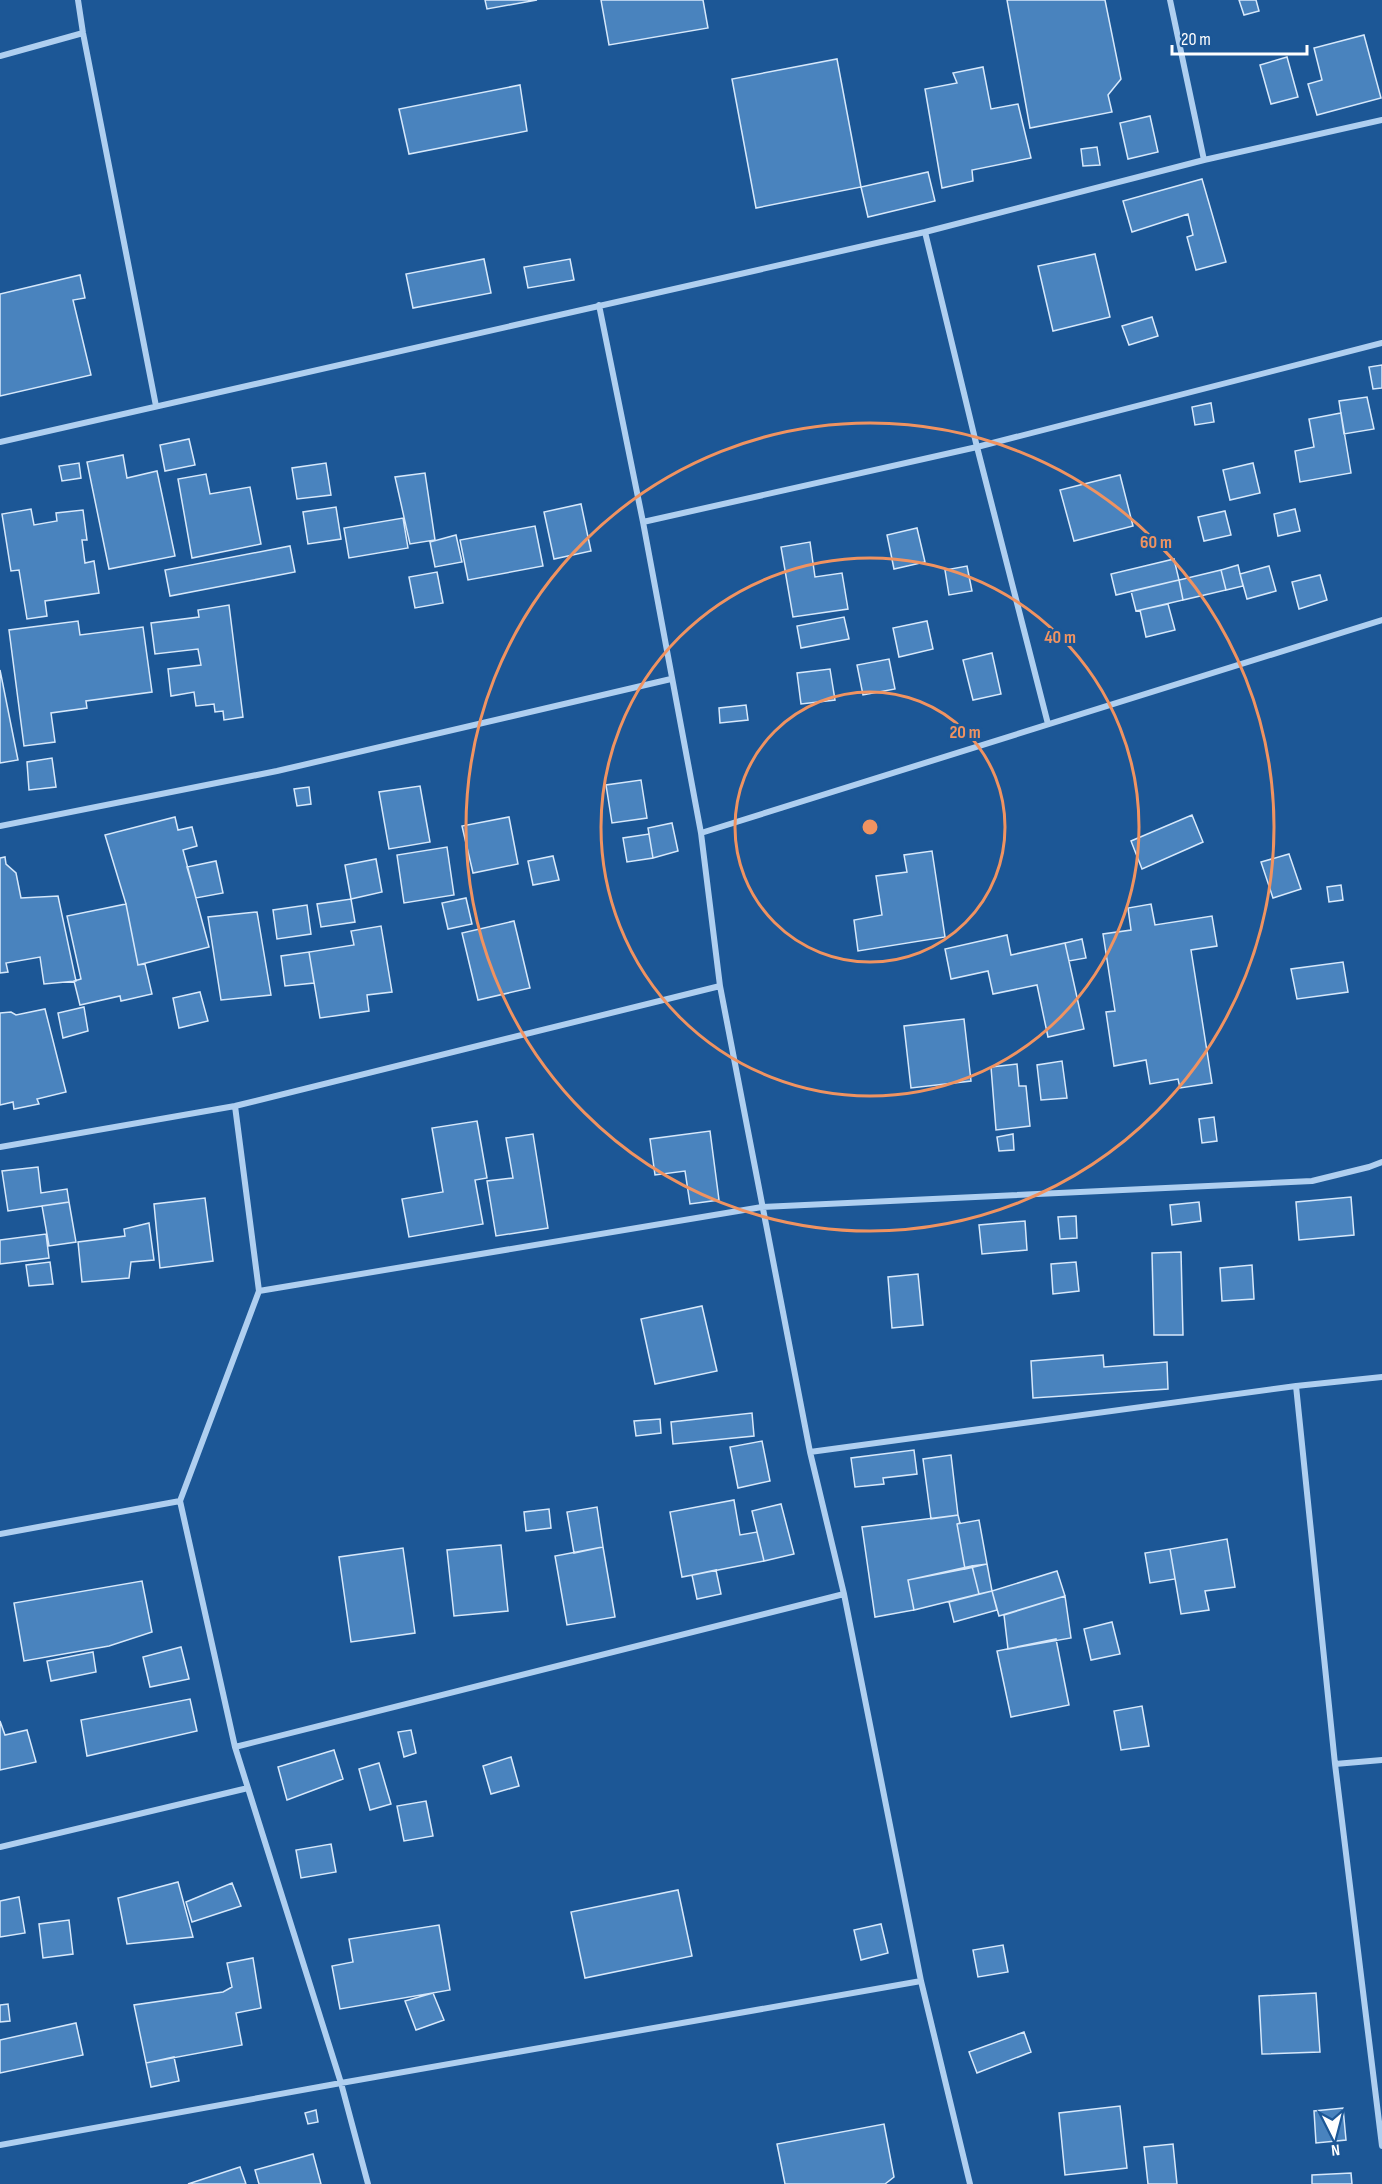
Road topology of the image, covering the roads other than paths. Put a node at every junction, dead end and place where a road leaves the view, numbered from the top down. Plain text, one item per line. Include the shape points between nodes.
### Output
1 (78, 0) edge
2 (1170, 0) edge
3 (83, 33) junction
4 (0, 56) edge
5 (1382, 120) edge
6 (1204, 160) junction
7 (925, 232) junction
8 (599, 305) junction
9 (1382, 343) edge
10 (156, 406) junction
11 (0, 442) edge
12 (977, 447) junction
13 (643, 522) junction
14 (1382, 620) edge
15 (671, 679) junction
16 (1048, 724) junction
17 (0, 826) edge
18 (701, 832) junction
19 (720, 986) junction
20 (235, 1106) junction
21 (0, 1147) edge
22 (1382, 1162) edge
23 (762, 1207) junction
24 (259, 1290) junction
25 (1382, 1377) edge
26 (1296, 1386) junction
27 (810, 1452) junction
28 (180, 1500) junction
29 (0, 1534) edge
30 (844, 1594) junction
31 (235, 1747) junction
32 (1382, 1760) edge
33 (1335, 1764) junction
34 (248, 1788) junction
35 (0, 1847) edge
36 (921, 1981) junction
37 (341, 2082) junction
38 (0, 2145) edge
39 (1382, 2146) edge
40 (368, 2184) edge
41 (970, 2184) edge

1 - 3 street
2 - 6 street
3 - 4 street
3 - 10 street
5 - 6 street
6 - 7 street
7 - 8 street
7 - 12 street
8 - 10 street
8 - 13 street
9 - 12 street
10 - 11 street
12 - 13 street
12 - 16 street
13 - 15 street
14 - 16 street
15 - 17 street via 277,771
15 - 18 street
16 - 18 street
18 - 19 street
19 - 20 street
19 - 23 street
20 - 21 street
20 - 24 street
22 - 23 street via 1312,1181
23 - 24 street
23 - 27 street
24 - 28 street
25 - 26 street
26 - 27 street
26 - 33 street
27 - 30 street
28 - 29 street
28 - 31 street
30 - 31 street
30 - 36 street
31 - 34 street
32 - 33 street
33 - 39 street
34 - 35 street
34 - 37 street
36 - 37 street
36 - 41 street
37 - 38 street
37 - 40 street

